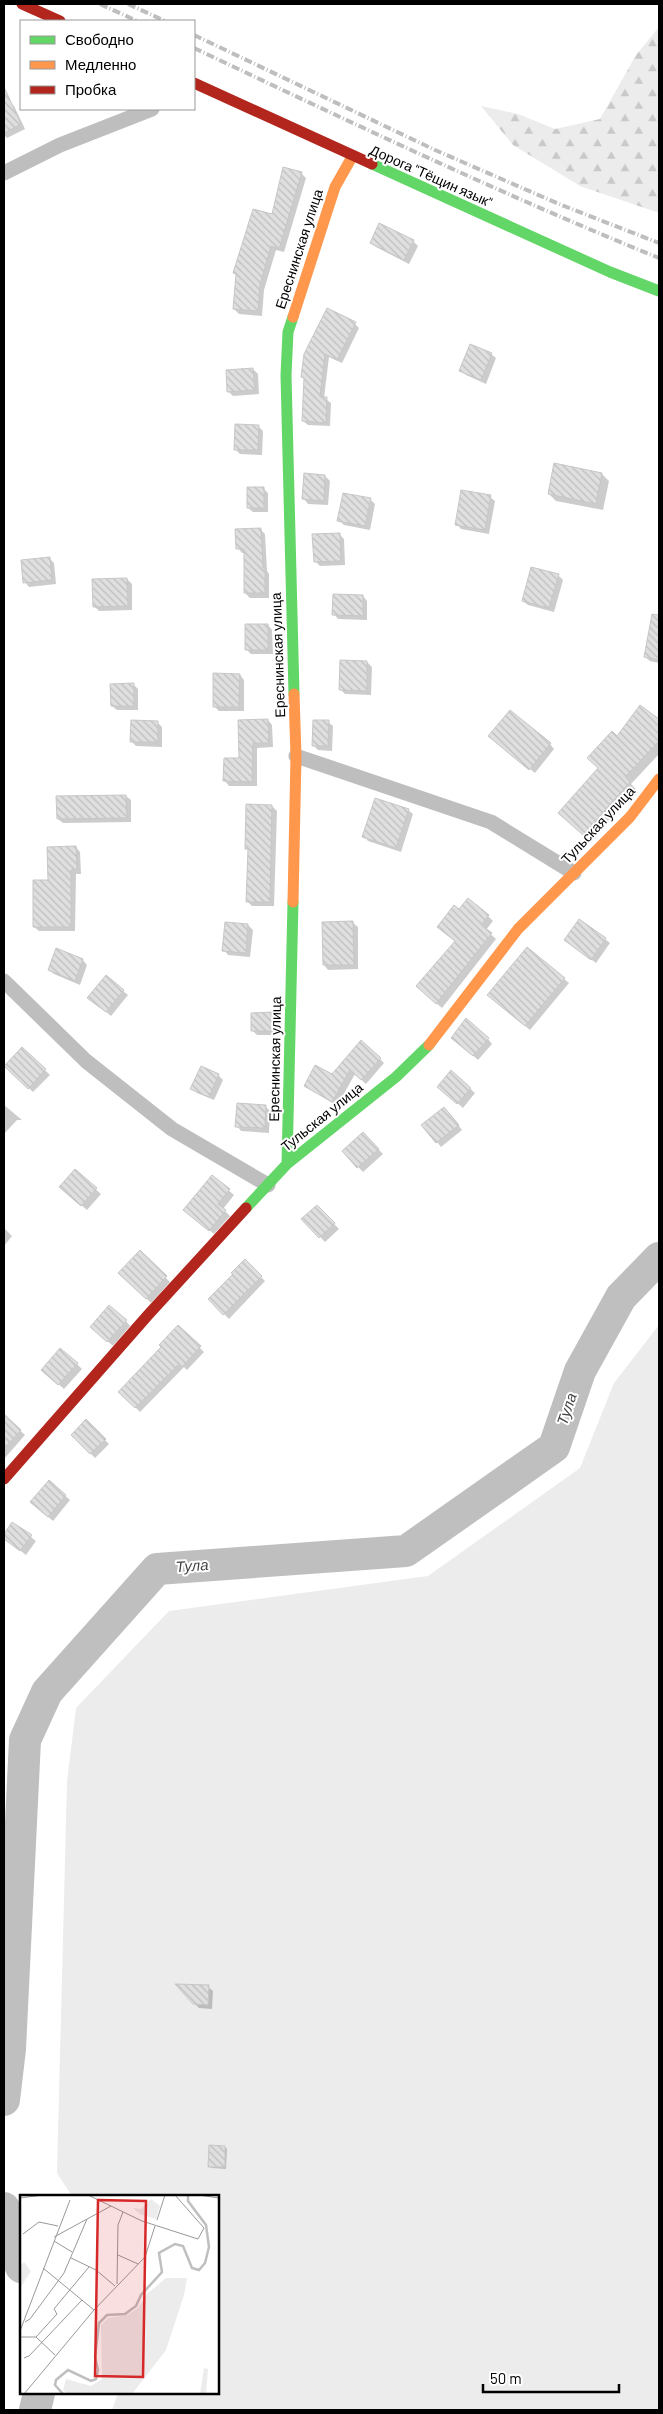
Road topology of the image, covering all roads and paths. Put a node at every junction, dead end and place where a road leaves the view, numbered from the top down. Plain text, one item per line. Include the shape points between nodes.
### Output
1 (22, 4) edge
2 (58, 20) edge
3 (195, 83) edge
4 (149, 110) edge
5 (352, 157) junction
6 (4, 173) edge
7 (659, 291) edge
8 (296, 756) junction
9 (659, 779) edge
10 (574, 873) junction
11 (4, 981) edge
12 (287, 1164) junction
13 (268, 1186) junction
14 (4, 1479) edge

1 - 2 street
3 - 5 street, Дорога "Тёщин язык"
4 - 6 street via 60,145
5 - 7 street, Дорога "Тёщин язык"
5 - 8 street, Ереснинская улица via 335,187 288,332 287,478
8 - 10 street via 491,822
8 - 12 street, Ереснинская улица
9 - 10 street, Тульская улица via 630,817
10 - 12 street, Тульская улица via 518,929 434,1040 396,1077
11 - 13 street via 86,1061 172,1129
12 - 13 street, Тульская улица
13 - 14 street, Тульская улица via 148,1315

